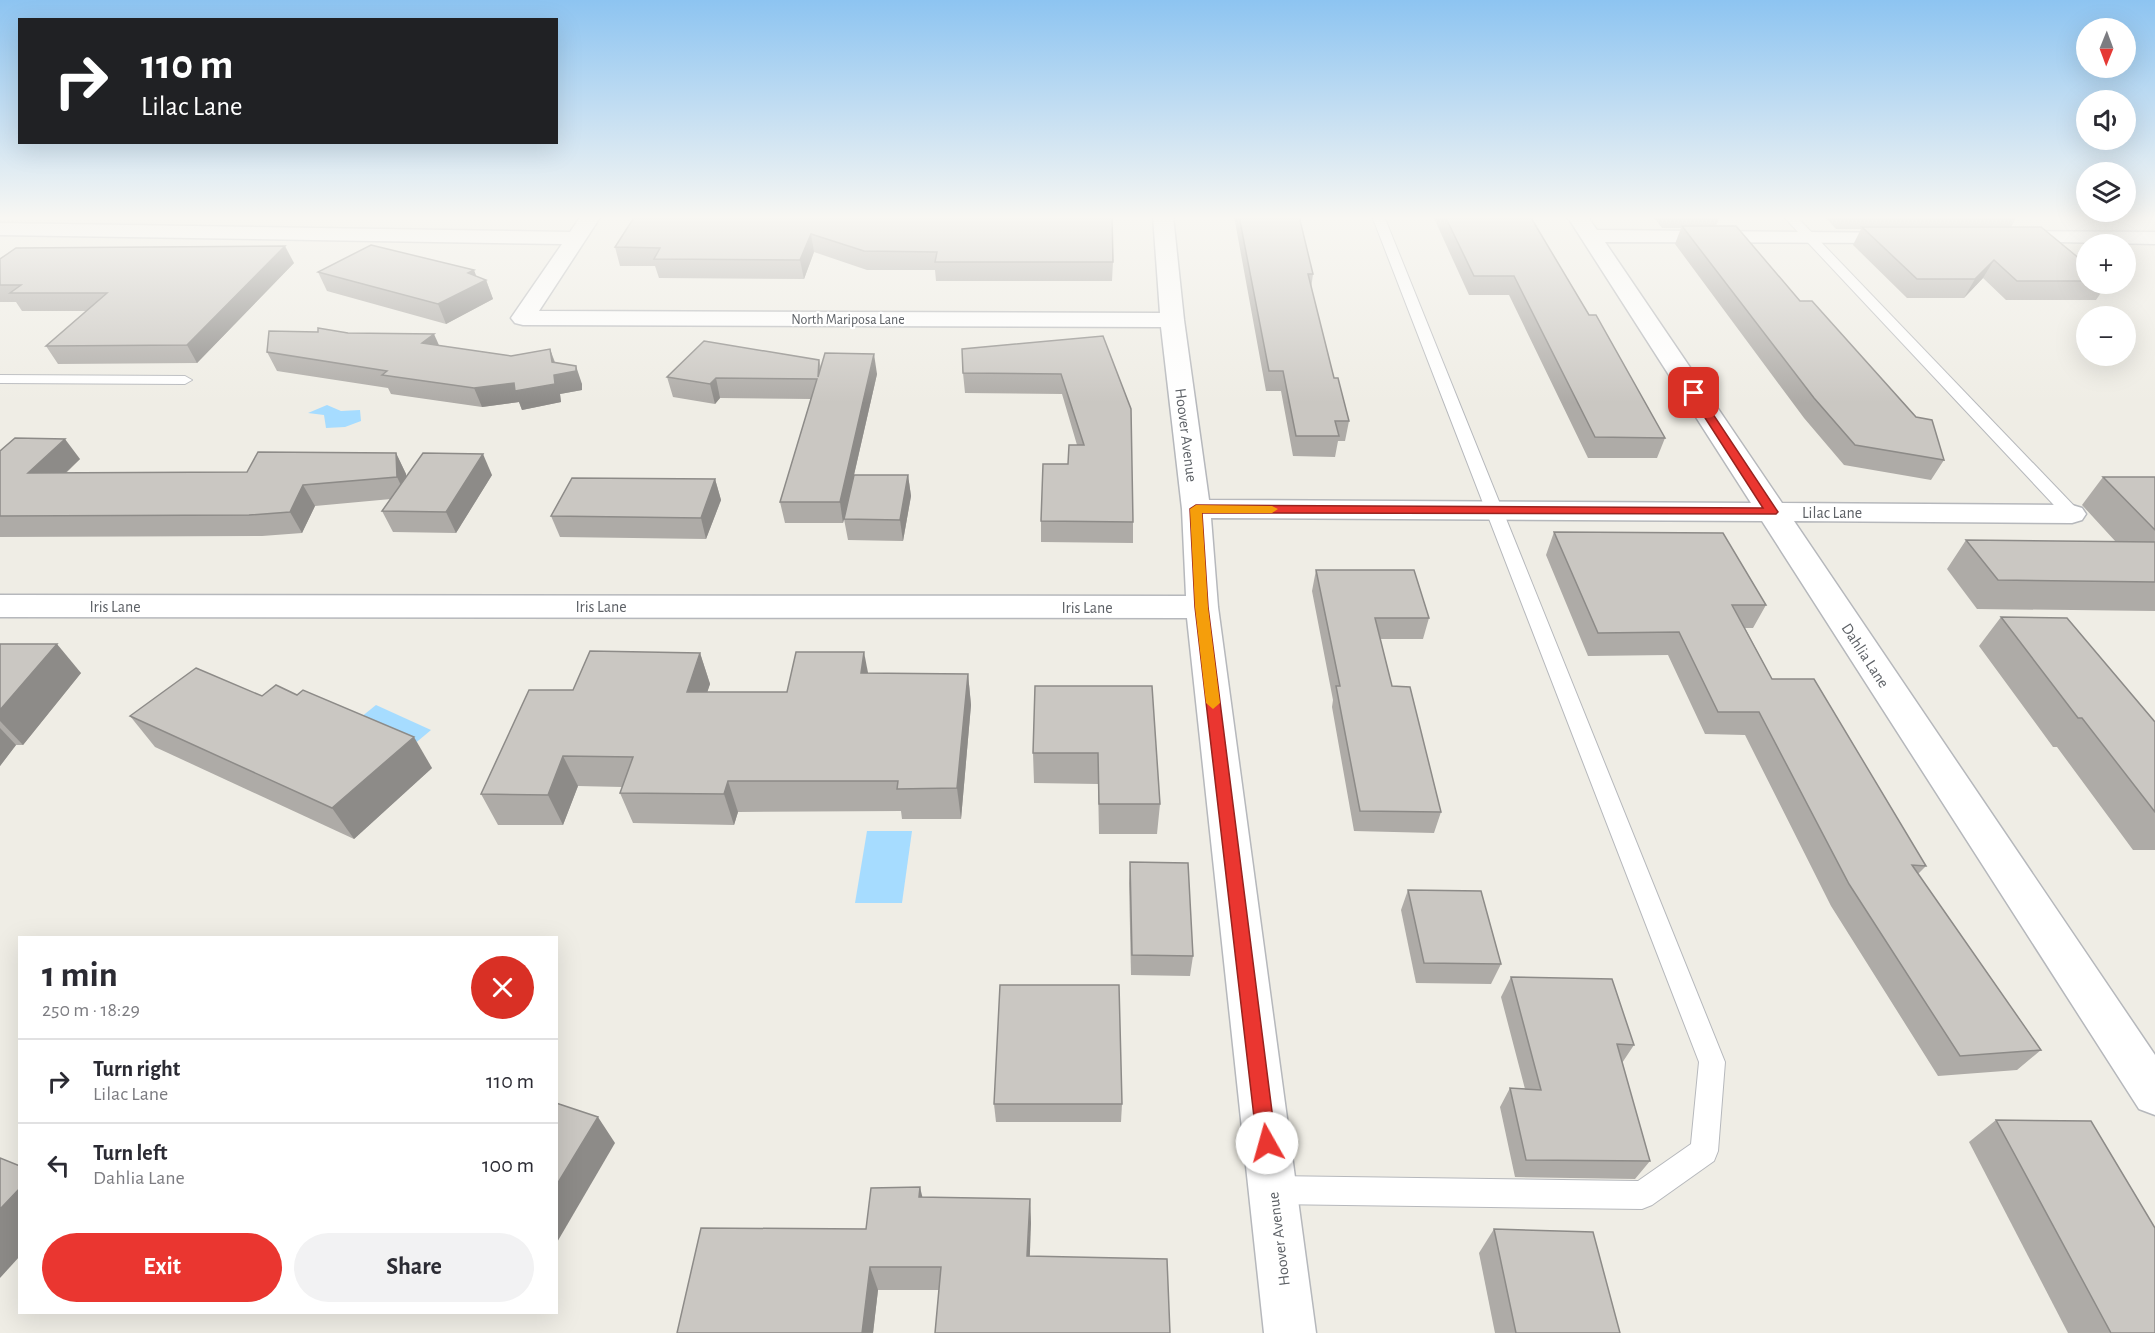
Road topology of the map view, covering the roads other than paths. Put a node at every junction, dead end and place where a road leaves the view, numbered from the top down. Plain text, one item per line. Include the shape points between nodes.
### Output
1 (549, 278) edge
2 (1168, 278) edge
3 (1403, 278) edge
4 (1618, 278) edge
5 (1849, 278) edge
6 (1172, 320) junction
7 (0, 379) edge
8 (185, 380) dead end
9 (1196, 509) junction
10 (1494, 510) junction
11 (1772, 512) junction
12 (2072, 514) joint
13 (0, 606) edge
14 (1202, 607) junction
15 (2155, 1094) edge
16 (1272, 1190) junction
17 (1290, 1333) edge

1 - 6 street, North Mariposa Lane via 523,318
2 - 6 street, Hoover Avenue
3 - 10 lane
4 - 11 street, Dahlia Lane
5 - 12 lane
6 - 9 street, Hoover Avenue
7 - 8 lane
9 - 10 street, Lilac Lane
9 - 14 street, Hoover Avenue
10 - 11 street, Lilac Lane
10 - 16 lane via 1712,1062 1704,1151 1642,1195
11 - 12 street, Lilac Lane
11 - 15 street, Dahlia Lane
13 - 14 street, Iris Lane
14 - 16 street, Hoover Avenue
16 - 17 street, Hoover Avenue

